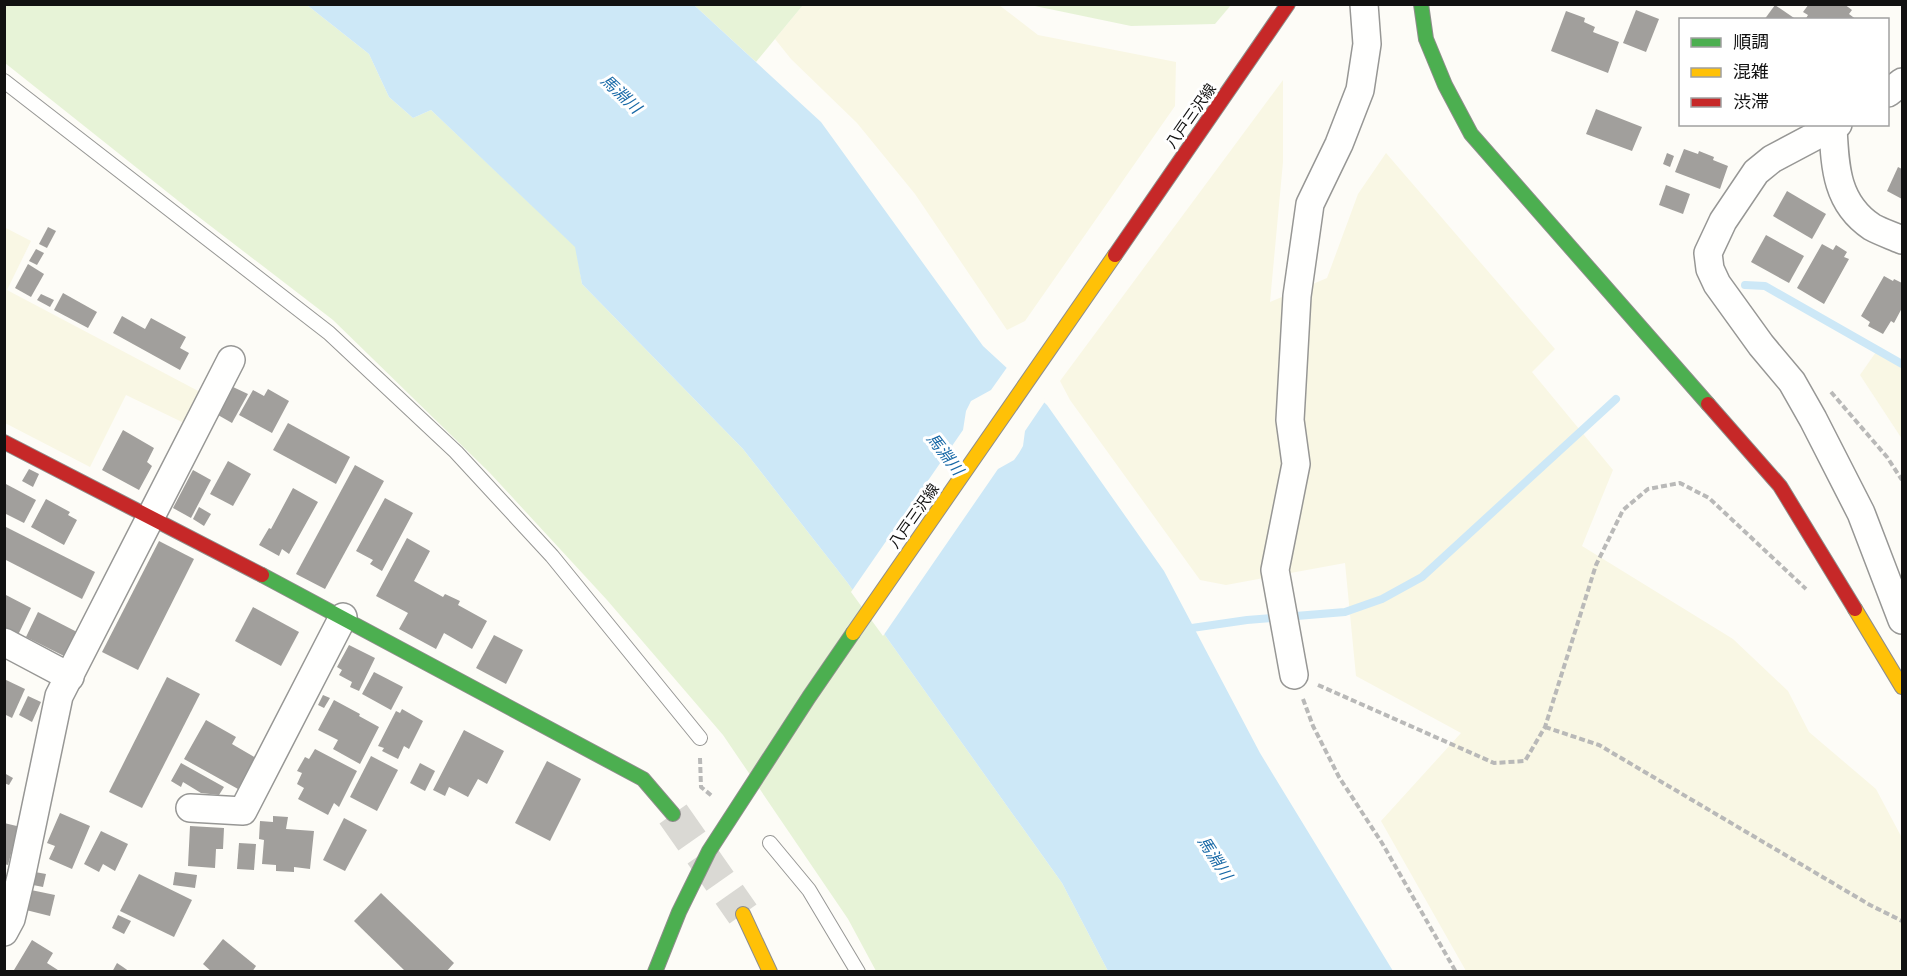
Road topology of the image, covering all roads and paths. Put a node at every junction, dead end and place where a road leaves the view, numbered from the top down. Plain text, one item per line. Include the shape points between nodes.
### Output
1 (1288, 4) edge
2 (1364, 4) edge
3 (1421, 4) edge
4 (4, 81) edge
5 (1902, 82) edge
6 (1889, 92) edge
7 (1835, 126) edge
8 (1902, 240) edge
9 (231, 360) dead end
10 (4, 442) edge
11 (150, 517) junction
12 (1812, 594) dead end
13 (344, 617) junction
14 (1902, 620) edge
15 (4, 642) edge
16 (1294, 675) junction
17 (70, 676) junction
18 (1902, 687) edge
19 (1545, 727) junction
20 (700, 738) joint
21 (701, 787) dead end
22 (190, 808) dead end
23 (673, 814) tunnel mouth
24 (770, 843) dead end
25 (742, 914) tunnel mouth
26 (1902, 921) edge
27 (4, 932) edge
28 (655, 972) edge
29 (770, 972) edge
30 (858, 972) edge
31 (1456, 972) edge

1 - 28 street, 八戸三沢線 via 809,697 709,851
2 - 16 street via 1367,44 1360,90 1310,204 1297,296 1290,420 1296,464 1275,570
3 - 18 street via 1426,39 1471,134 1780,486
4 - 20 lane via 329,333 448,444 552,556
5 - 6 street
7 - 8 street via 1840,186 1852,209 1873,227
7 - 14 street via 1772,159 1756,172 1723,221 1708,252 1709,261 1717,284 1792,381 1813,419 1861,513
9 - 11 street
10 - 11 street
11 - 13 street
11 - 17 street
12 - 19 path via 1709,498 1680,483 1648,489 1623,510 1596,565
13 - 22 street via 243,811
13 - 23 street via 643,779
15 - 17 street
16 - 19 path via 1494,763 1525,761
16 - 31 path via 1313,726 1339,777
17 - 27 street via 59,696 22,873
19 - 26 path via 1599,746
20 - 21 path
24 - 30 lane via 809,890
25 - 29 street

